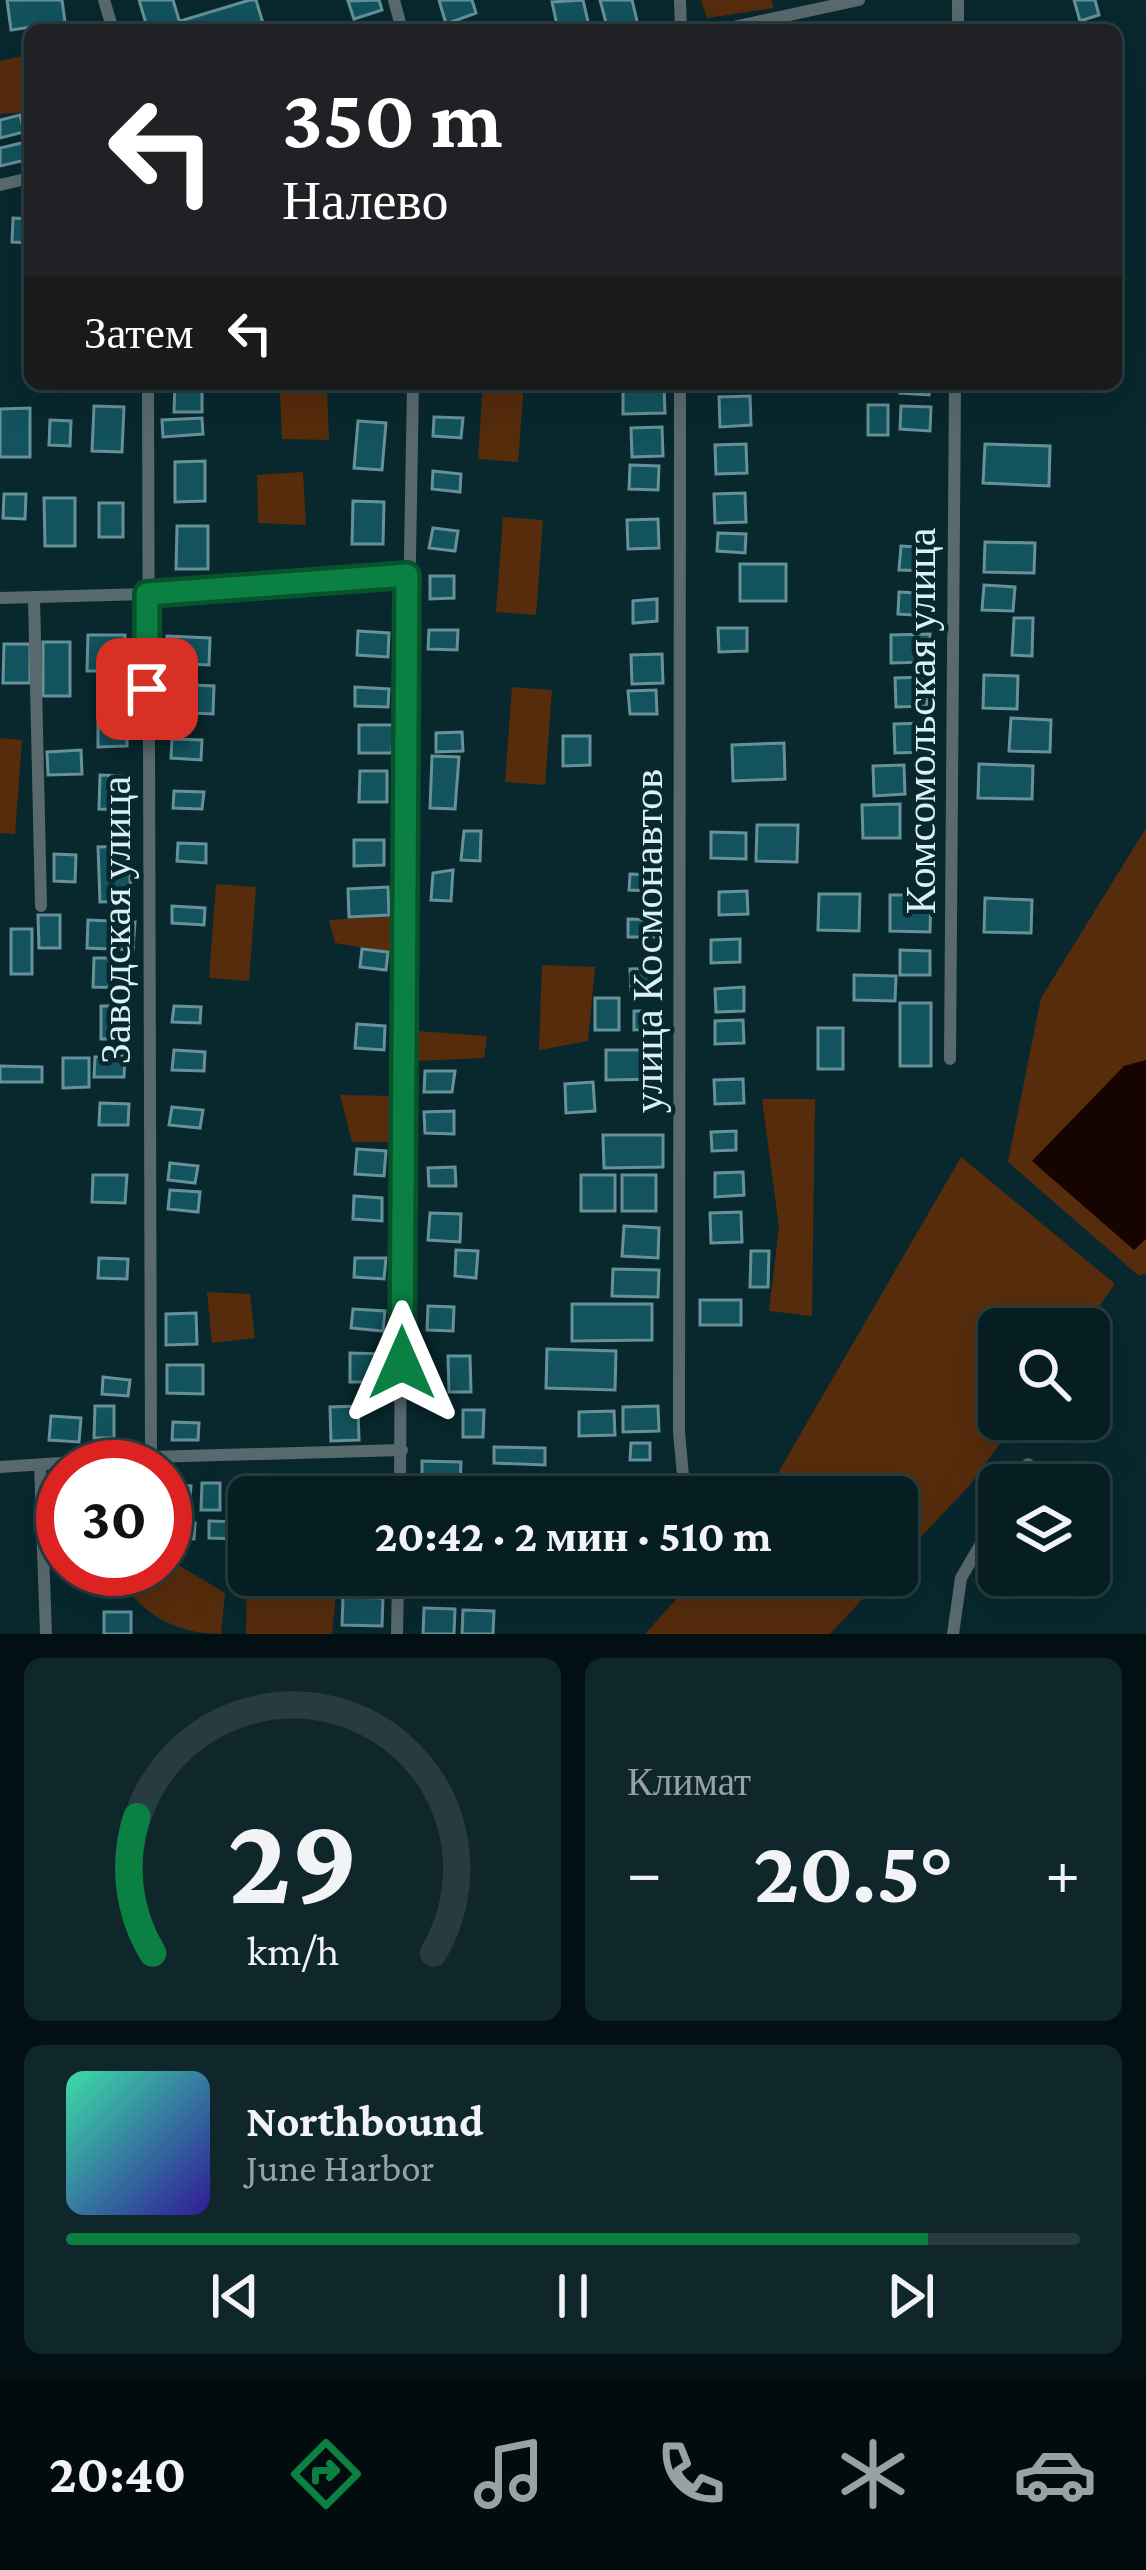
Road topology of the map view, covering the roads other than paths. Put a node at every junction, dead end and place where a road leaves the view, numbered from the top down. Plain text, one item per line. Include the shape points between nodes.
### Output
1 (859, 0) edge
2 (747, 24) edge
3 (148, 390) edge
4 (413, 390) edge
5 (680, 390) edge
6 (955, 390) edge
7 (407, 575) junction
8 (147, 594) junction
9 (34, 597) junction
10 (0, 598) edge
11 (41, 906) dead end
12 (950, 1059) dead end
13 (151, 1440) edge
14 (402, 1450) junction
15 (192, 1455) edge
16 (36, 1465) edge
17 (0, 1467) edge
18 (401, 1476) edge
19 (683, 1476) edge
20 (978, 1549) edge
21 (45, 1596) edge
22 (398, 1596) edge
23 (46, 1634) edge
24 (397, 1634) edge
25 (953, 1634) edge

1 - 2 street
3 - 8 street, Заводская улица
4 - 7 street
5 - 19 street, улица Космонавтов
6 - 12 street, Комсомольская улица
7 - 8 street
7 - 14 street
8 - 9 street
8 - 13 street, Заводская улица
9 - 10 street
9 - 11 street
14 - 15 street
14 - 18 street
16 - 17 street
20 - 25 street via 961,1578
21 - 23 street
22 - 24 street

